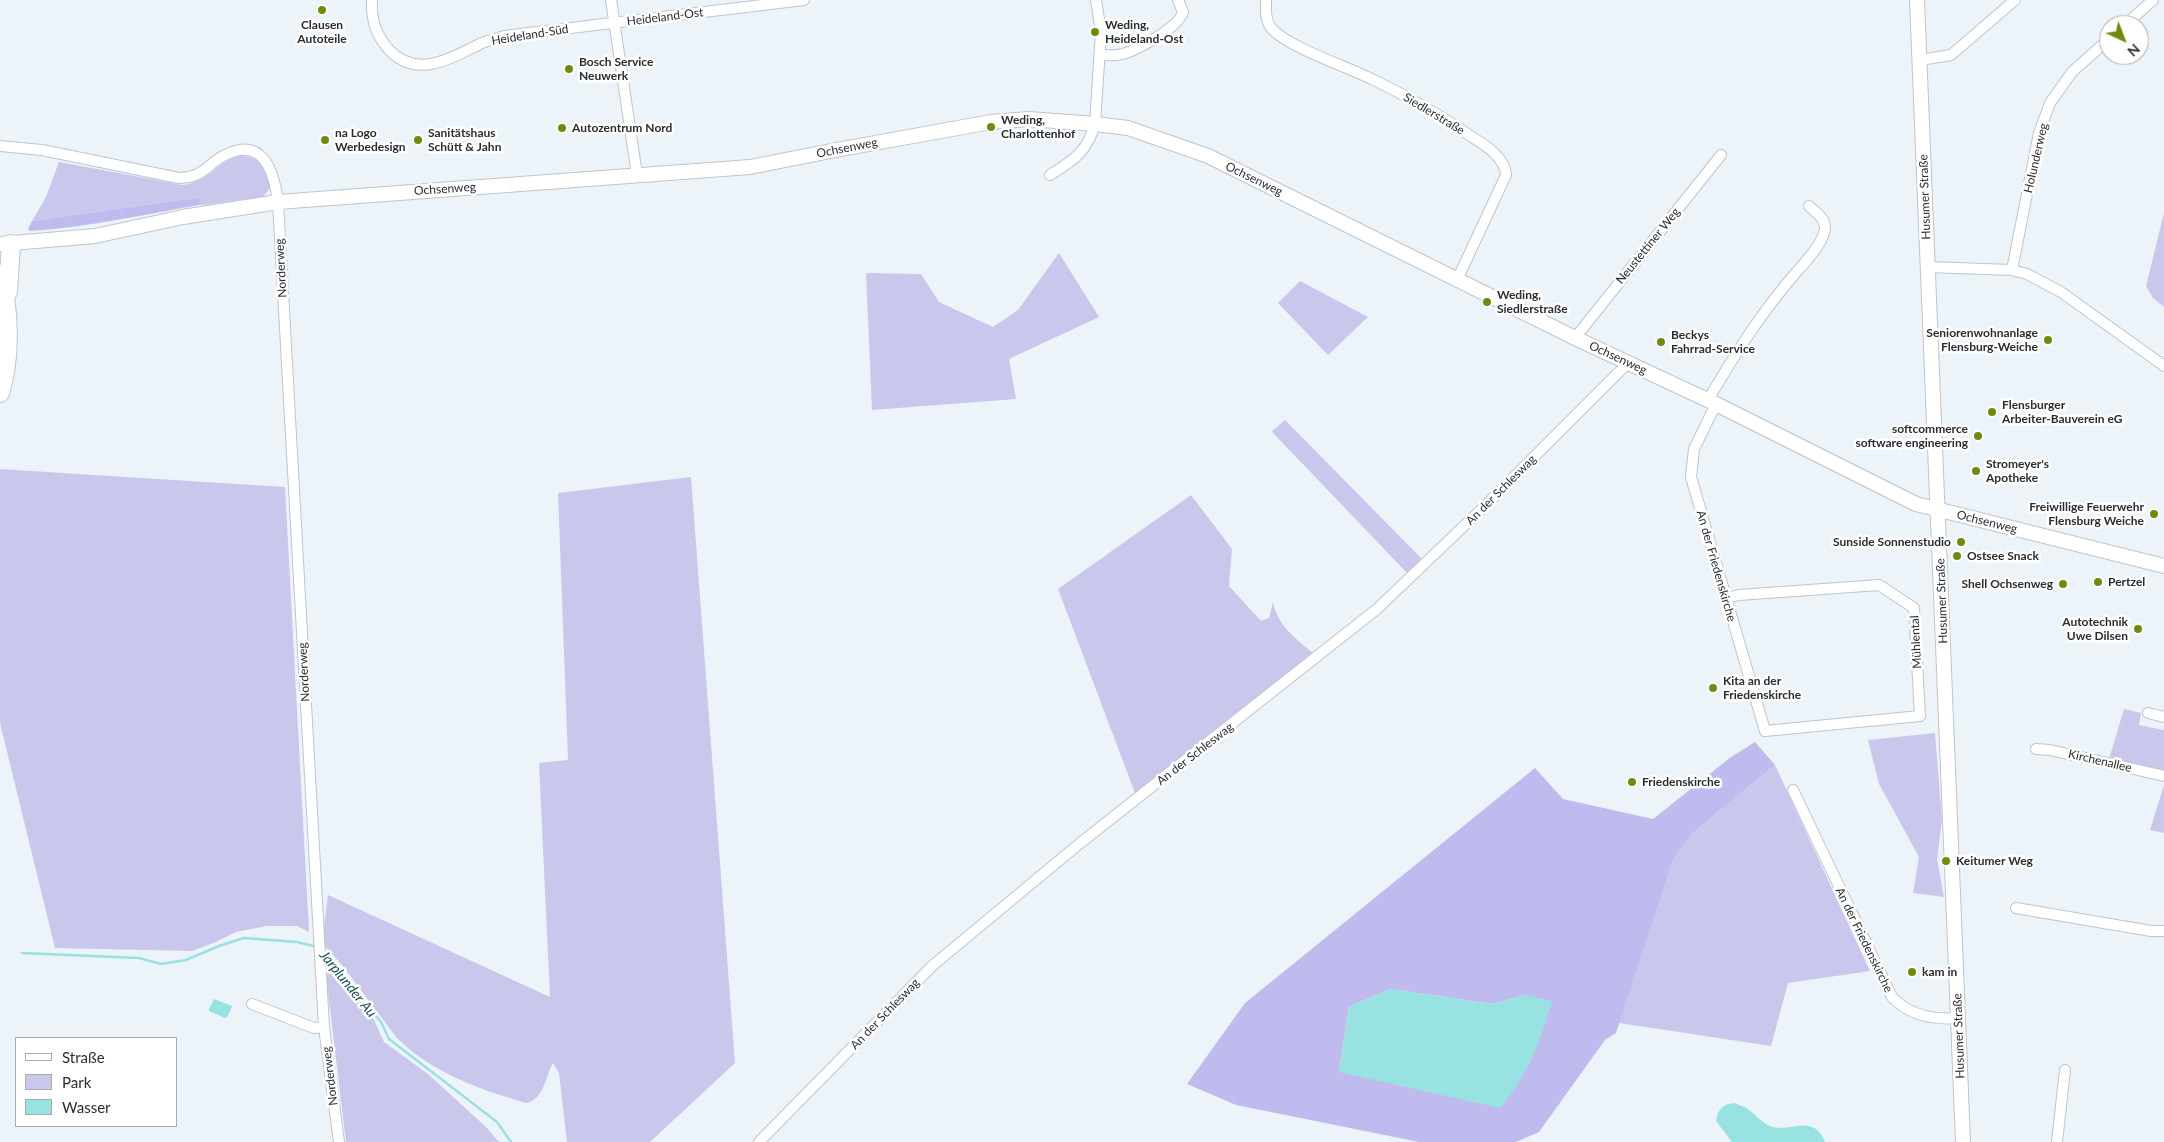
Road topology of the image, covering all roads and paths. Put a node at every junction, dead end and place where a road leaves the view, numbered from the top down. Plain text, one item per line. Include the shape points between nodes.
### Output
1 (372, 0) edge
2 (611, 0) edge
3 (804, 0) edge
4 (1096, 0) edge
5 (1178, 0) edge
6 (1266, 0) edge
7 (1918, 0) edge
8 (2016, 0) edge
9 (2153, 0) edge
10 (2136, 15) edge
11 (615, 23) junction
12 (2099, 48) edge
13 (1100, 55) junction
14 (1920, 60) junction
15 (1095, 124) junction
16 (0, 146) edge
17 (1721, 155) dead end
18 (637, 175) junction
19 (1050, 175) dead end
20 (278, 202) junction
21 (1809, 206) dead end
22 (3, 246) edge
23 (1928, 267) junction
24 (2012, 270) junction
25 (0, 274) edge
26 (1457, 280) junction
27 (6, 314) junction
28 (1575, 338) junction
29 (1628, 363) junction
30 (2164, 366) edge
31 (3, 370) edge
32 (0, 393) edge
33 (1712, 402) junction
34 (1939, 510) junction
35 (2164, 566) edge
36 (1726, 598) junction
37 (2148, 713) dead end
38 (2164, 717) edge
39 (1765, 731) joint
40 (2036, 749) dead end
41 (2164, 776) edge
42 (1793, 790) dead end
43 (2016, 908) dead end
44 (2164, 931) edge
45 (252, 1004) dead end
46 (1958, 1018) junction
47 (324, 1027) junction
48 (2065, 1070) dead end
49 (338, 1142) edge
50 (759, 1142) edge
51 (1963, 1142) edge
52 (2056, 1142) edge

1 - 11 street, Heideland-Süd via 376,33 383,43 394,54 430,65 450,60 484,42 504,36
2 - 11 street, Heideland-Ost
3 - 11 street, Heideland-Ost
4 - 13 street via 1101,32
5 - 13 street via 1183,12 1181,19 1169,30 1126,53
6 - 26 street, Siedlerstraße via 1268,24 1287,40 1433,110 1501,160 1506,175
7 - 14 main road, Husumer Straße
8 - 14 street via 1951,55
9 - 10 street
11 - 18 street, Heideland-Ost
12 - 24 street, Holunderweg via 2072,72 2050,103 2040,133
13 - 15 street
14 - 23 main road, Husumer Straße
15 - 18 main road, Ochsenweg via 1029,119 991,122 750,167
15 - 19 street via 1080,153
15 - 26 main road, Ochsenweg via 1135,130 1208,156
16 - 20 street via 42,150 179,178 194,177 222,157 245,150 268,163
17 - 28 street, Neustettiner Weg
18 - 20 main road, Ochsenweg
20 - 22 main road, Ochsenweg via 183,217 95,236
20 - 47 street, Norderweg
21 - 33 street, An der Friedenskirche via 1823,219 1823,236 1745,337
22 - 27 highway
23 - 24 street
23 - 34 main road, Husumer Straße
24 - 30 street via 2027,274 2060,292
25 - 27 highway
26 - 28 main road, Ochsenweg
27 - 31 highway
28 - 29 main road, Ochsenweg
29 - 33 main road, Ochsenweg
29 - 50 street, An der Schleswag via 1378,609 1079,844 932,966
31 - 32 highway
33 - 34 main road, Ochsenweg via 1914,503
33 - 36 street, An der Friedenskirche via 1694,449 1691,477
34 - 35 main road, Ochsenweg
34 - 46 main road, Husumer Straße
36 - 39 street, An der Friedenskirche
36 - 39 street, Mühlental via 1878,584 1914,608 1920,716
37 - 38 street
40 - 41 street, Kirchenallee
42 - 46 street, An der Friedenskirche via 1892,997 1898,1004 1930,1018
43 - 44 street
45 - 47 street via 314,1028
46 - 51 main road, Husumer Straße
47 - 49 street, Norderweg
48 - 52 street

